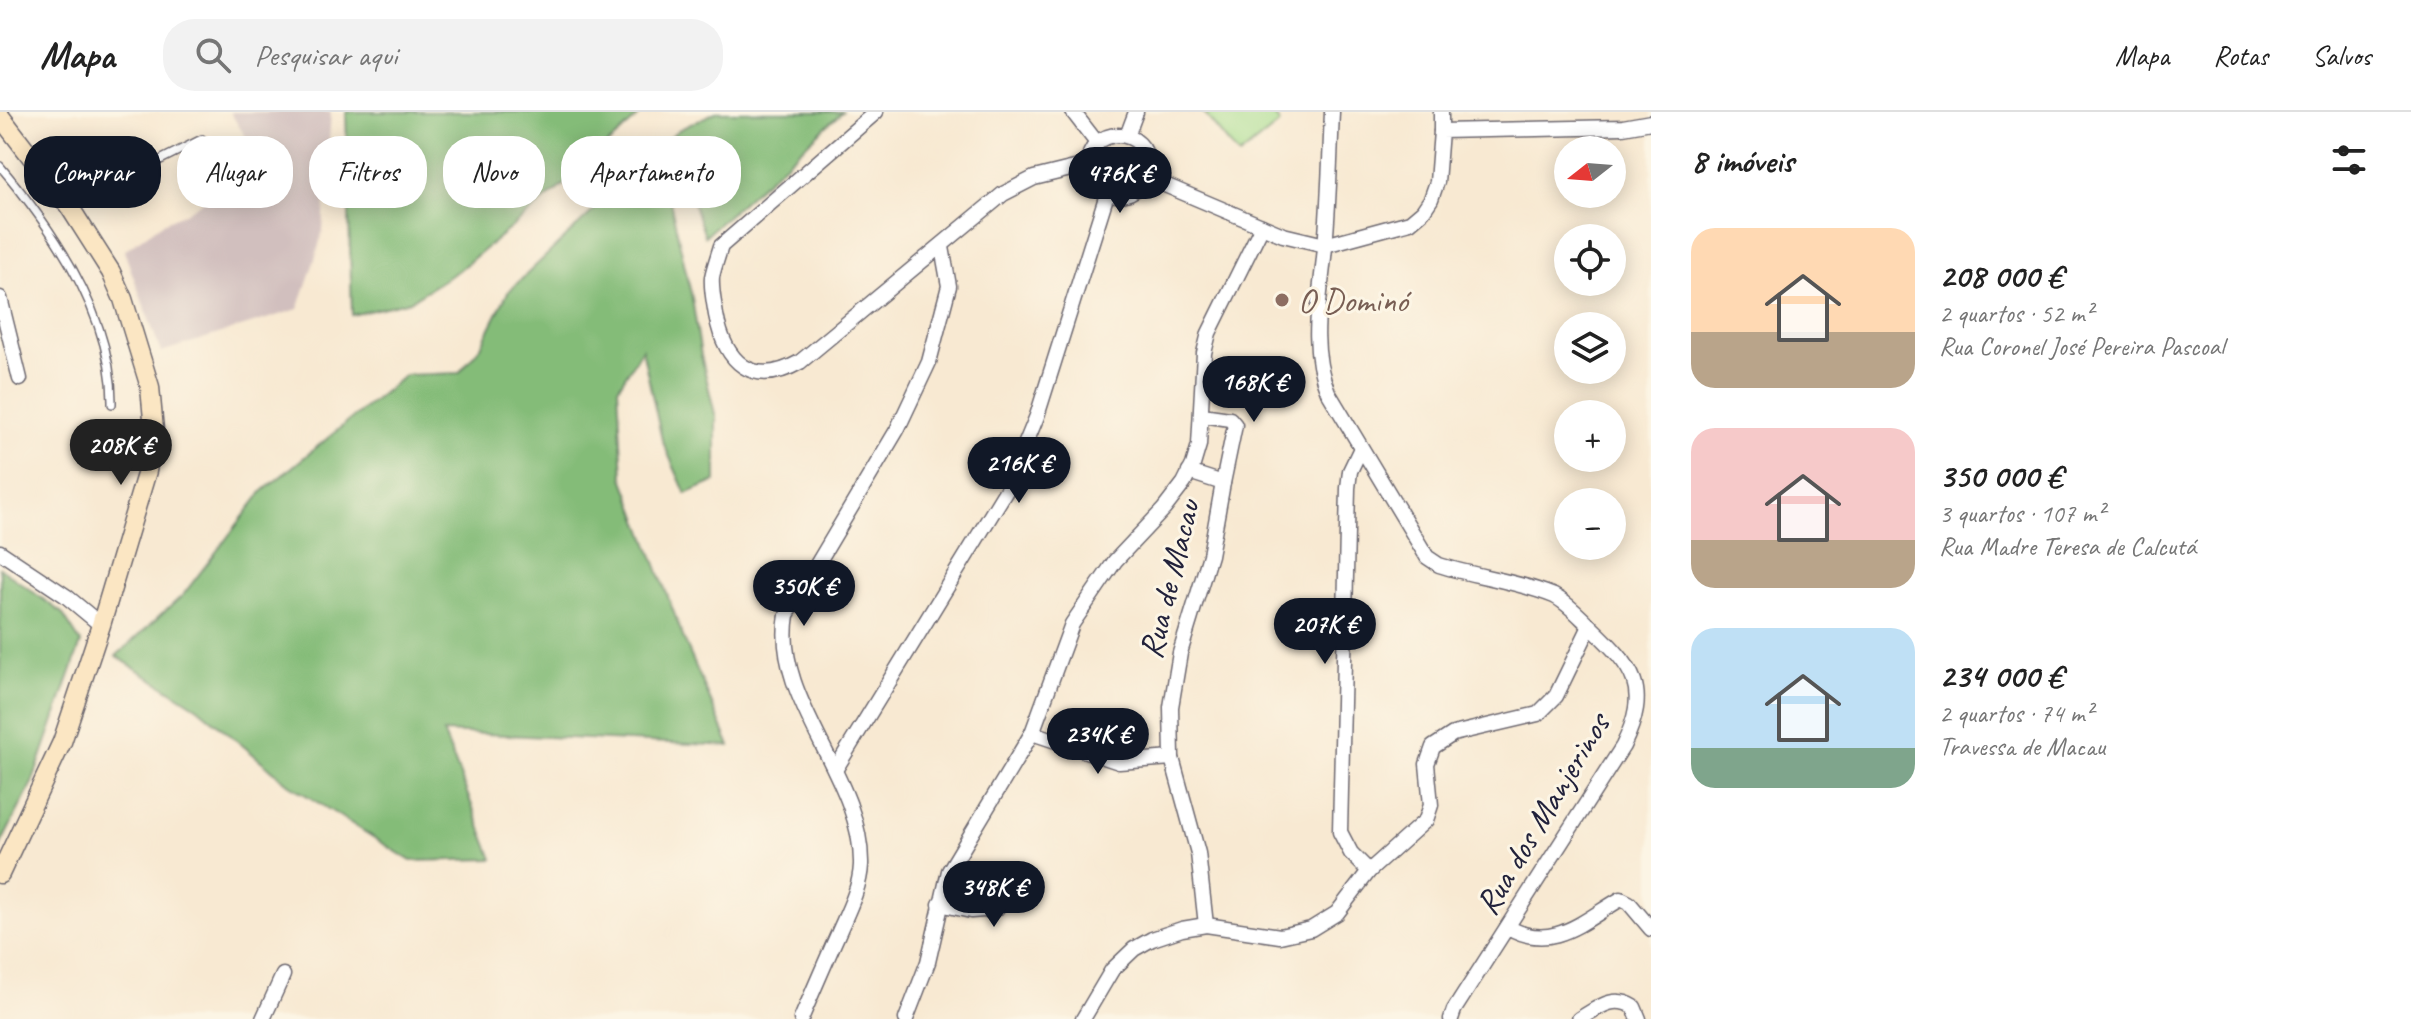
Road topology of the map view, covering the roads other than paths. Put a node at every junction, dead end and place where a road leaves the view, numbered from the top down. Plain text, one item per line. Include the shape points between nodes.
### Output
1 (876, 112) edge
2 (1073, 112) edge
3 (1136, 112) edge
4 (1332, 112) edge
5 (1441, 112) edge
6 (0, 116) edge
7 (1651, 117) edge
8 (1441, 131) junction
9 (1127, 136) junction
10 (1097, 143) junction
11 (24, 147) edge
12 (1087, 165) junction
13 (0, 166) edge
14 (1146, 177) junction
15 (1107, 194) junction
16 (70, 208) edge
17 (1262, 226) junction
18 (1325, 245) junction
19 (942, 247) junction
20 (0, 298) edge
21 (20, 379) dead end
22 (112, 404) dead end
23 (1202, 415) junction
24 (1361, 448) junction
25 (1189, 472) junction
26 (1223, 483) junction
27 (0, 552) edge
28 (101, 625) junction
29 (1590, 626) junction
30 (1032, 733) junction
31 (1172, 758) junction
32 (835, 770) junction
33 (1369, 871) junction
34 (0, 874) edge
35 (1020, 878) dead end
36 (940, 904) junction
37 (1206, 925) junction
38 (1508, 927) junction
39 (1651, 929) edge
40 (283, 975) dead end
41 (263, 1019) edge
42 (801, 1019) edge
43 (906, 1019) edge
44 (1083, 1019) edge
45 (1451, 1019) edge
46 (1579, 1019) edge
47 (1639, 1019) edge

1 - 19 street via 721,246 712,288 728,353 748,369 767,374 788,369
2 - 10 street
3 - 9 street
4 - 18 street, Rua dos Manjerinos
5 - 8 street
6 - 11 main road
7 - 8 street via 1623,127
8 - 18 street via 1437,182 1423,211 1410,222
9 - 10 street
9 - 14 street via 1143,148
10 - 12 street
12 - 15 street via 1093,183
12 - 19 street via 1018,185
13 - 22 lane via 64,252 95,319 112,378
14 - 15 street via 1134,191
14 - 17 street
15 - 32 street via 1037,416 1007,489
16 - 28 main road via 123,299 153,408 147,471
17 - 18 street
17 - 23 street via 1209,333
18 - 24 street, Rua dos Manjerinos via 1316,356 1328,392
19 - 32 street via 949,286 929,362 897,430 787,615 789,666
20 - 21 street
23 - 25 street
23 - 26 street, Rua de Macau via 1230,419 1235,425
24 - 29 street, Rua dos Manjerinos via 1427,557 1439,565 1554,597
24 - 33 street via 1348,488 1340,832
25 - 26 street, Rua de Macau
25 - 30 street via 1164,509 1115,561 1072,624
26 - 31 street, Rua de Macau via 1210,555 1173,682
27 - 28 street
28 - 34 main road via 62,742
29 - 33 street via 1556,696 1538,714 1453,734 1433,747 1427,764 1431,805 1426,820
29 - 38 street, Rua dos Manjerinos via 1633,676 1636,717
30 - 31 street via 1119,762
30 - 36 street via 960,850
31 - 37 street, Rua de Macau via 1198,853
32 - 42 street via 852,814 861,865 852,901
33 - 37 street via 1337,913 1311,929 1264,936
35 - 36 street via 996,909 971,911
36 - 43 street via 928,962
37 - 44 street via 1134,949 1112,970
38 - 39 street via 1528,937 1559,934 1621,899
38 - 45 street, Rua dos Manjerinos
40 - 41 street
46 - 47 street via 1615,1001 1634,1007

